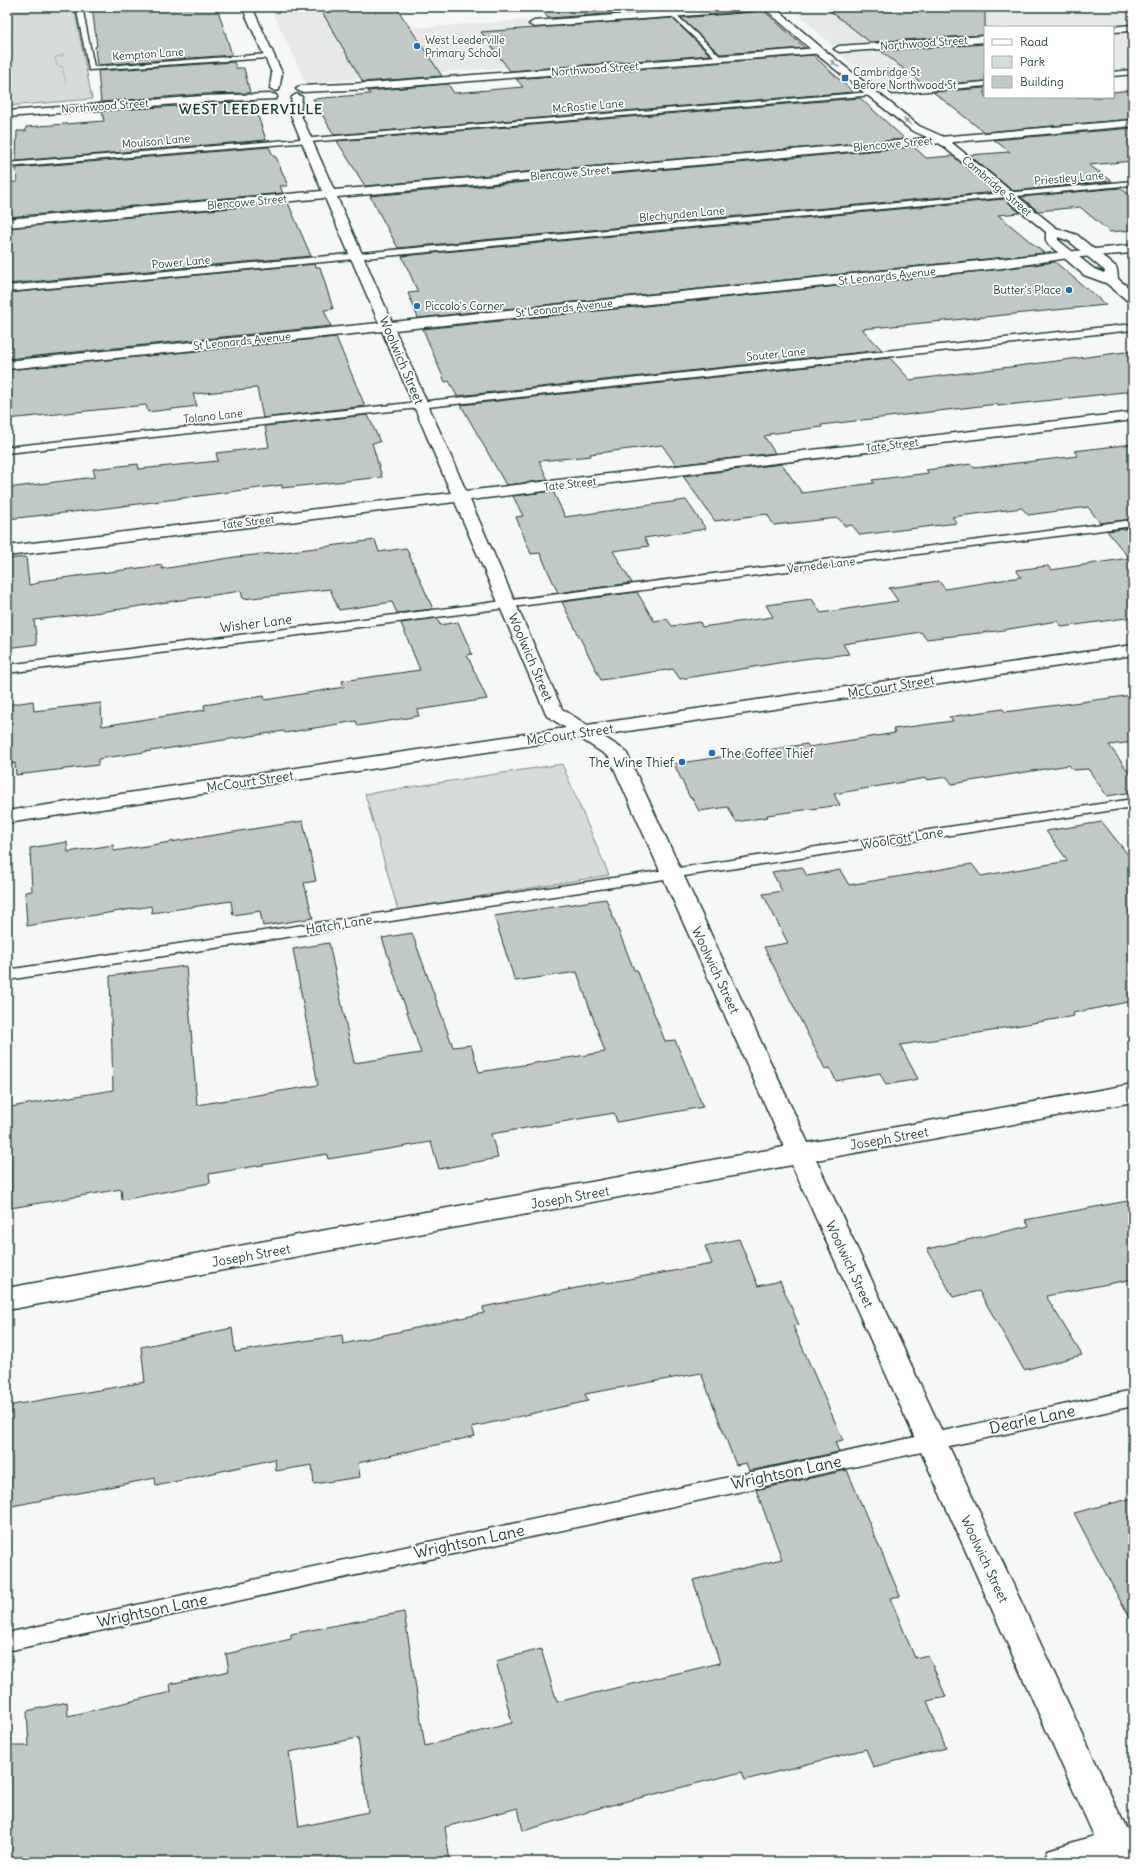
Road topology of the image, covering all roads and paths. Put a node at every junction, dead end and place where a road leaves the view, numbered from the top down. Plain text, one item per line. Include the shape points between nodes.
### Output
1 (79, 7) edge
2 (247, 7) edge
3 (763, 7) edge
4 (768, 7) edge
5 (669, 10) edge
6 (534, 24) dead end
7 (1133, 28) edge
8 (810, 29) dead end
9 (1114, 30) edge
10 (984, 39) edge
11 (830, 42) dead end
12 (839, 50) junction
13 (819, 51) junction
14 (62, 54) dead end
15 (269, 56) junction
16 (850, 58) dead end
17 (720, 59) junction
18 (1133, 72) edge
19 (277, 73) junction
20 (1114, 74) edge
21 (984, 84) edge
22 (67, 87) dead end
23 (296, 89) junction
24 (890, 90) joint
25 (273, 93) junction
26 (872, 94) junction
27 (905, 102) dead end
28 (295, 113) junction
29 (7, 114) edge
30 (930, 121) dead end
31 (1133, 123) edge
32 (306, 140) junction
33 (942, 140) junction
34 (7, 165) edge
35 (1133, 183) edge
36 (330, 194) junction
37 (1008, 195) junction
38 (7, 223) edge
39 (1052, 231) junction
40 (1133, 249) edge
41 (1133, 254) edge
42 (357, 256) junction
43 (1094, 256) junction
44 (1072, 258) junction
45 (1111, 280) junction
46 (7, 289) edge
47 (1133, 298) edge
48 (388, 326) junction
49 (1133, 327) edge
50 (7, 365) edge
51 (422, 405) junction
52 (1133, 416) edge
53 (7, 450) edge
54 (461, 497) junction
55 (1133, 524) edge
56 (7, 551) edge
57 (508, 605) junction
58 (1133, 650) edge
59 (7, 669) edge
60 (585, 732) junction
61 (1133, 802) edge
62 (7, 816) edge
63 (672, 874) junction
64 (7, 975) edge
65 (1133, 1093) edge
66 (800, 1155) junction
67 (7, 1299) edge
68 (1133, 1398) edge
69 (931, 1441) junction
70 (7, 1642) edge
71 (1125, 1845) edge
72 (1060, 1862) edge

1 - 15 lane, Kempton Lane via 91,69
2 - 15 street
3 - 5 street
4 - 13 street, Cambridge Street
5 - 6 street
5 - 17 lane
7 - 9 street
8 - 13 street via 827,47
10 - 12 street, Northwood Street
11 - 12 street
12 - 16 street
13 - 17 street, Northwood Street
26 -> 13 street, Cambridge Street
14 - 22 path via 63,56 55,57 57,66 62,66
15 - 19 street
17 - 23 street, Northwood Street via 370,86
18 - 20 lane
19 - 23 street
19 - 25 street
21 - 24 lane
23 - 25 street, Northwood Street
23 - 28 street, Woolwich Street
24 - 27 street
25 - 28 street
25 - 29 street, Northwood Street
26 - 32 lane, McRostie Lane
33 -> 26 street, Cambridge Street via 916,128
28 - 32 street, Woolwich Street
30 - 33 street, Cambridge Street via 936,126
31 - 33 street, Blencowe Street
32 - 34 lane, Moulson Lane
32 - 36 street, Woolwich Street
33 - 36 street, Blencowe Street
33 - 37 street, Cambridge Street
35 - 37 lane, Priestley Lane
36 - 38 street, Blencowe Street
36 - 42 street, Woolwich Street
37 - 39 street, Cambridge Street
37 - 42 lane, Blechynden Lane
39 - 43 street, Cambridge Street via 1073,238
39 - 44 street, Cambridge Street via 1052,241
40 - 43 street, St Leonards Avenue
41 - 43 street, St Leonards Avenue
42 - 46 lane, Power Lane
42 - 48 street, Woolwich Street
43 - 44 street, St Leonards Avenue
43 - 45 street, Cambridge Street via 1111,270
44 - 45 street, Cambridge Street via 1089,272
44 - 48 street, St Leonards Avenue
45 - 47 street, Cambridge Street
48 - 50 street, St Leonards Avenue
48 - 51 street, Woolwich Street
49 - 51 lane, Souter Lane
51 - 53 lane, Tolano Lane
51 - 54 street, Woolwich Street
52 - 54 street, Tate Street
54 - 56 street, Tate Street
54 - 57 street, Woolwich Street
55 - 57 lane, Vernede Lane
57 - 59 lane, Wisher Lane
57 - 60 street, Woolwich Street via 554,712
58 - 60 street, McCourt Street
60 - 62 street, McCourt Street
60 - 63 street, Woolwich Street via 617,754
61 - 63 lane, Woolcott Lane
63 - 64 lane, Hatch Lane
63 - 66 street, Woolwich Street
65 - 66 street, Joseph Street
66 - 67 street, Joseph Street
66 - 69 street, Woolwich Street
68 - 69 lane, Dearle Lane
69 - 70 lane, Wrightson Lane
69 - 71 street, Woolwich Street
71 - 72 street

